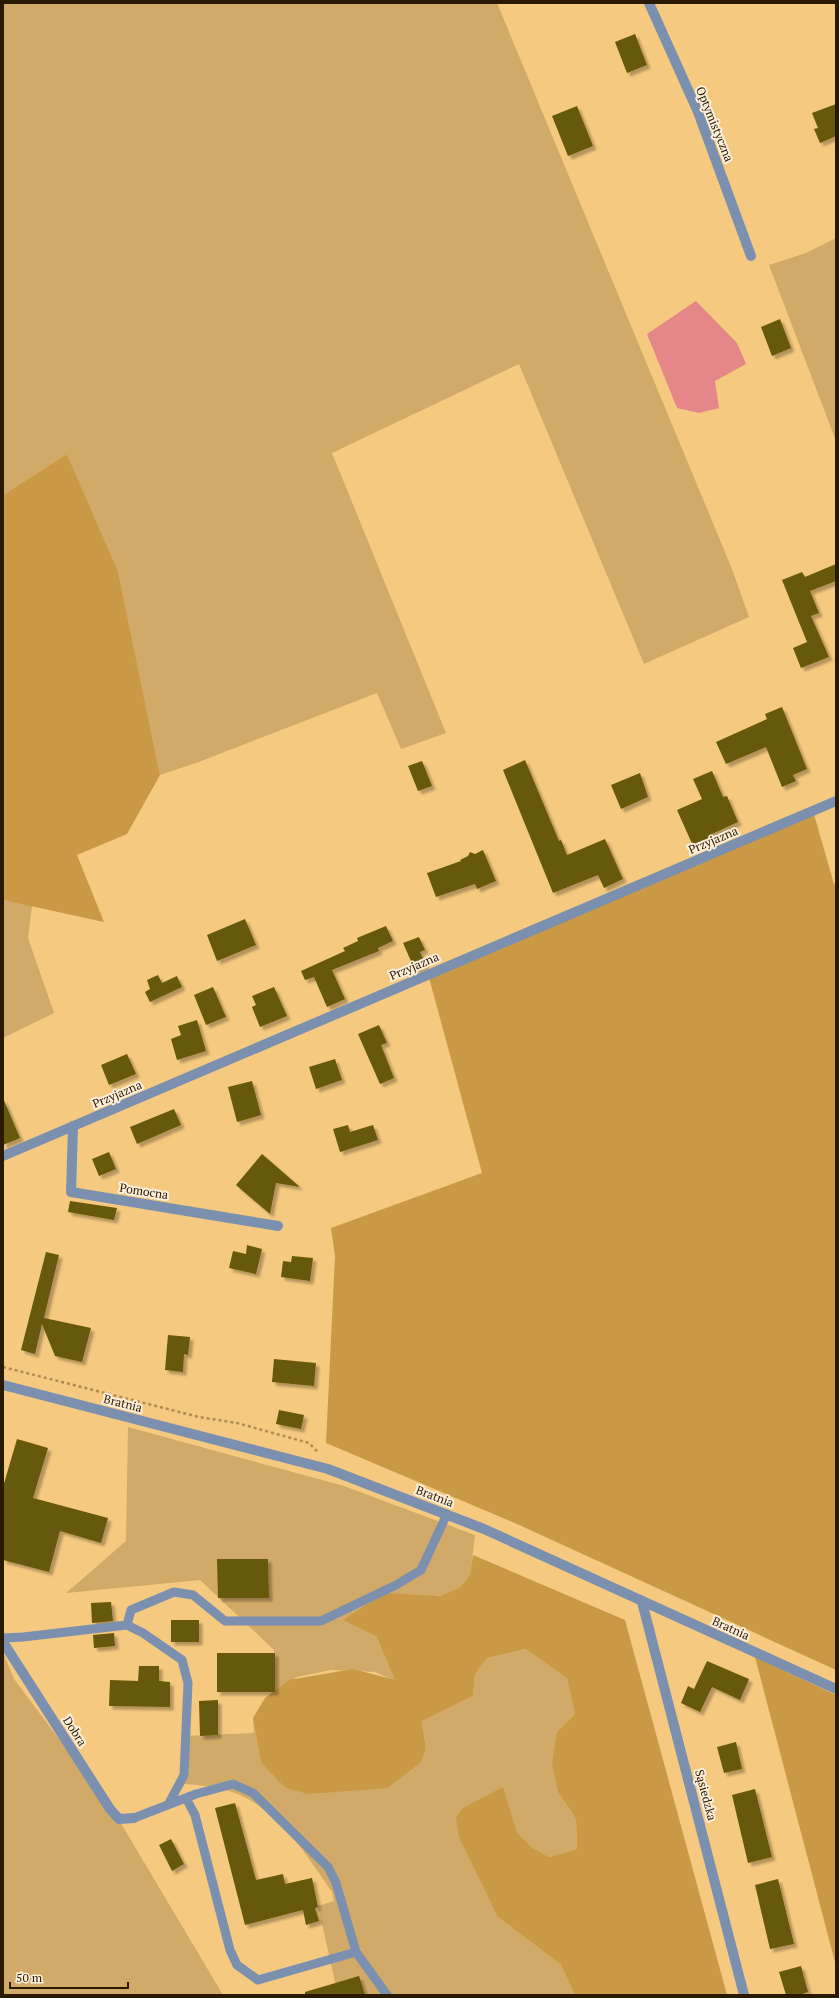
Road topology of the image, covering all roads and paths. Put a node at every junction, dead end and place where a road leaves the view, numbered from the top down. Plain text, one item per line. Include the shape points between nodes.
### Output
1 (649, 3) edge
2 (751, 256) dead end
3 (836, 801) edge
4 (73, 1126) junction
5 (3, 1156) edge
6 (278, 1226) dead end
7 (3, 1385) edge
8 (447, 1514) junction
9 (642, 1602) junction
10 (126, 1625) junction
11 (3, 1638) edge
12 (3, 1642) edge
13 (836, 1689) edge
14 (186, 1798) junction
15 (168, 1805) junction
16 (134, 1818) joint
17 (356, 1952) junction
18 (387, 1995) edge
19 (744, 1995) edge

1 - 2 street, Optymistyczna via 698,112
3 - 4 street, Przyjazna
4 - 5 street, Przyjazna
4 - 6 street, Pomocna via 71,1192
7 - 8 street, Bratnia via 328,1469
8 - 9 street, Bratnia
8 - 10 lane via 421,1570 396,1585 321,1621 226,1621 193,1595 174,1592 131,1610
9 - 13 street, Bratnia
9 - 19 street, Sąsiedzka
10 - 11 lane
10 - 15 lane via 143,1633 182,1660 188,1683 184,1775
12 - 16 street, Dobra via 110,1809 119,1819
14 - 15 lane
14 - 17 lane via 233,1784 253,1793 328,1867 336,1883
14 - 17 lane via 195,1815 230,1950 237,1965 258,1980
15 - 16 lane
17 - 18 lane

